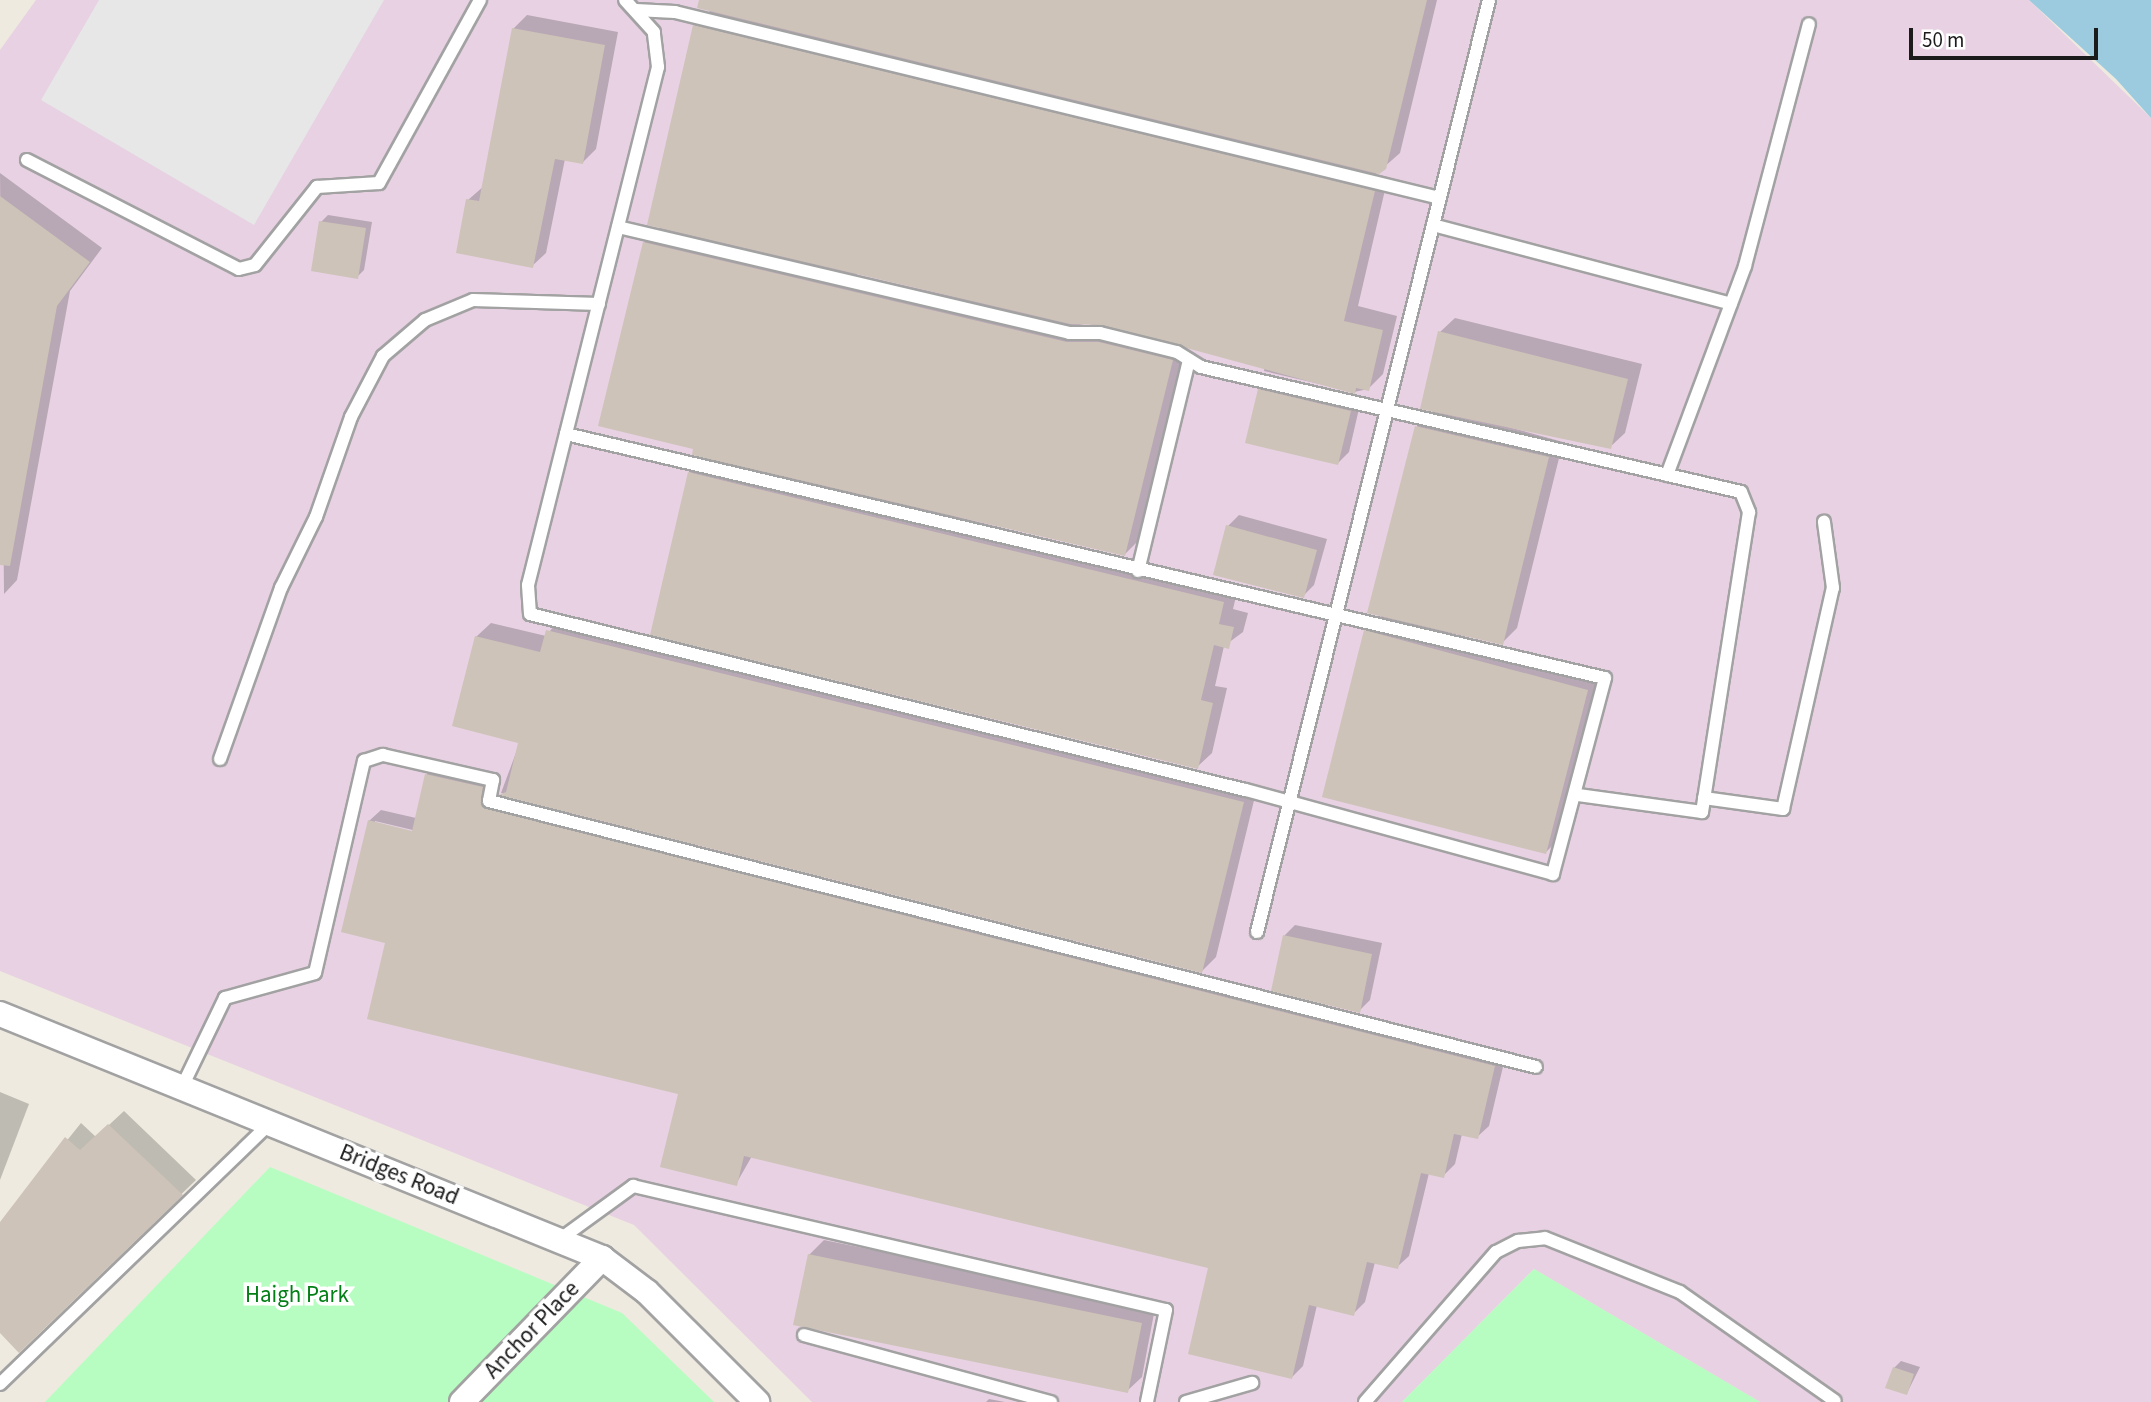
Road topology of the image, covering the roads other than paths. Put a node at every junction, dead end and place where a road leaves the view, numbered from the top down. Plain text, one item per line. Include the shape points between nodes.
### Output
1 (481, 0) edge
2 (625, 0) edge
3 (1489, 0) edge
4 (636, 10) junction
5 (1809, 24) dead end
6 (27, 160) dead end
7 (1440, 198) junction
8 (1433, 225) junction
9 (618, 227) junction
10 (599, 304) junction
11 (1731, 304) junction
12 (1189, 359) junction
13 (1388, 409) junction
14 (566, 434) junction
15 (1667, 475) junction
16 (1824, 522) dead end
17 (1138, 571) junction
18 (1335, 619) junction
19 (220, 759) dead end
20 (1578, 795) junction
21 (1704, 798) junction
22 (1289, 806) junction
23 (1257, 932) dead end
24 (0, 1014) edge
25 (1536, 1067) dead end
26 (182, 1087) junction
27 (270, 1123) junction
28 (559, 1240) junction
29 (602, 1258) junction
30 (804, 1335) dead end
31 (1252, 1383) dead end
32 (0, 1384) edge
33 (1835, 1401) edge
34 (462, 1402) edge
35 (757, 1402) edge
36 (1051, 1402) edge
37 (1147, 1402) edge
38 (1186, 1402) edge
39 (1366, 1402) edge

1 - 6 lane via 379,183 317,187 255,265 239,270
2 - 4 lane
3 - 7 lane
4 - 7 lane via 675,12
4 - 9 lane via 654,32 658,67
5 - 11 lane
7 - 8 lane
8 - 11 lane
8 - 13 lane
9 - 10 lane
9 - 12 lane via 1069,333 1100,333
10 - 14 lane
10 - 19 lane via 473,300 425,320 383,356 351,417 316,517 281,588
11 - 15 lane
12 - 13 lane
12 - 17 lane
13 - 15 lane
13 - 18 lane
14 - 17 lane
14 - 22 lane via 528,585 530,614
15 - 21 lane via 1741,492 1749,512
16 - 21 lane via 1833,587 1783,809
17 - 18 lane
18 - 20 lane via 1605,678
18 - 22 lane
20 - 21 lane via 1702,812
20 - 22 lane via 1553,874
22 - 23 lane
24 - 26 street, Bridges Road
25 - 26 lane via 489,802 493,780 383,755 364,761 315,973 225,998
26 - 27 street, Bridges Road
27 - 28 street, Bridges Road
27 - 32 lane
28 - 29 street, Bridges Road
28 - 37 lane via 633,1185 1166,1310
29 - 34 street, Anchor Place
29 - 35 street, Bridges Road via 647,1292
30 - 36 lane
31 - 38 lane
33 - 39 lane via 1680,1292 1545,1238 1518,1241 1496,1252

